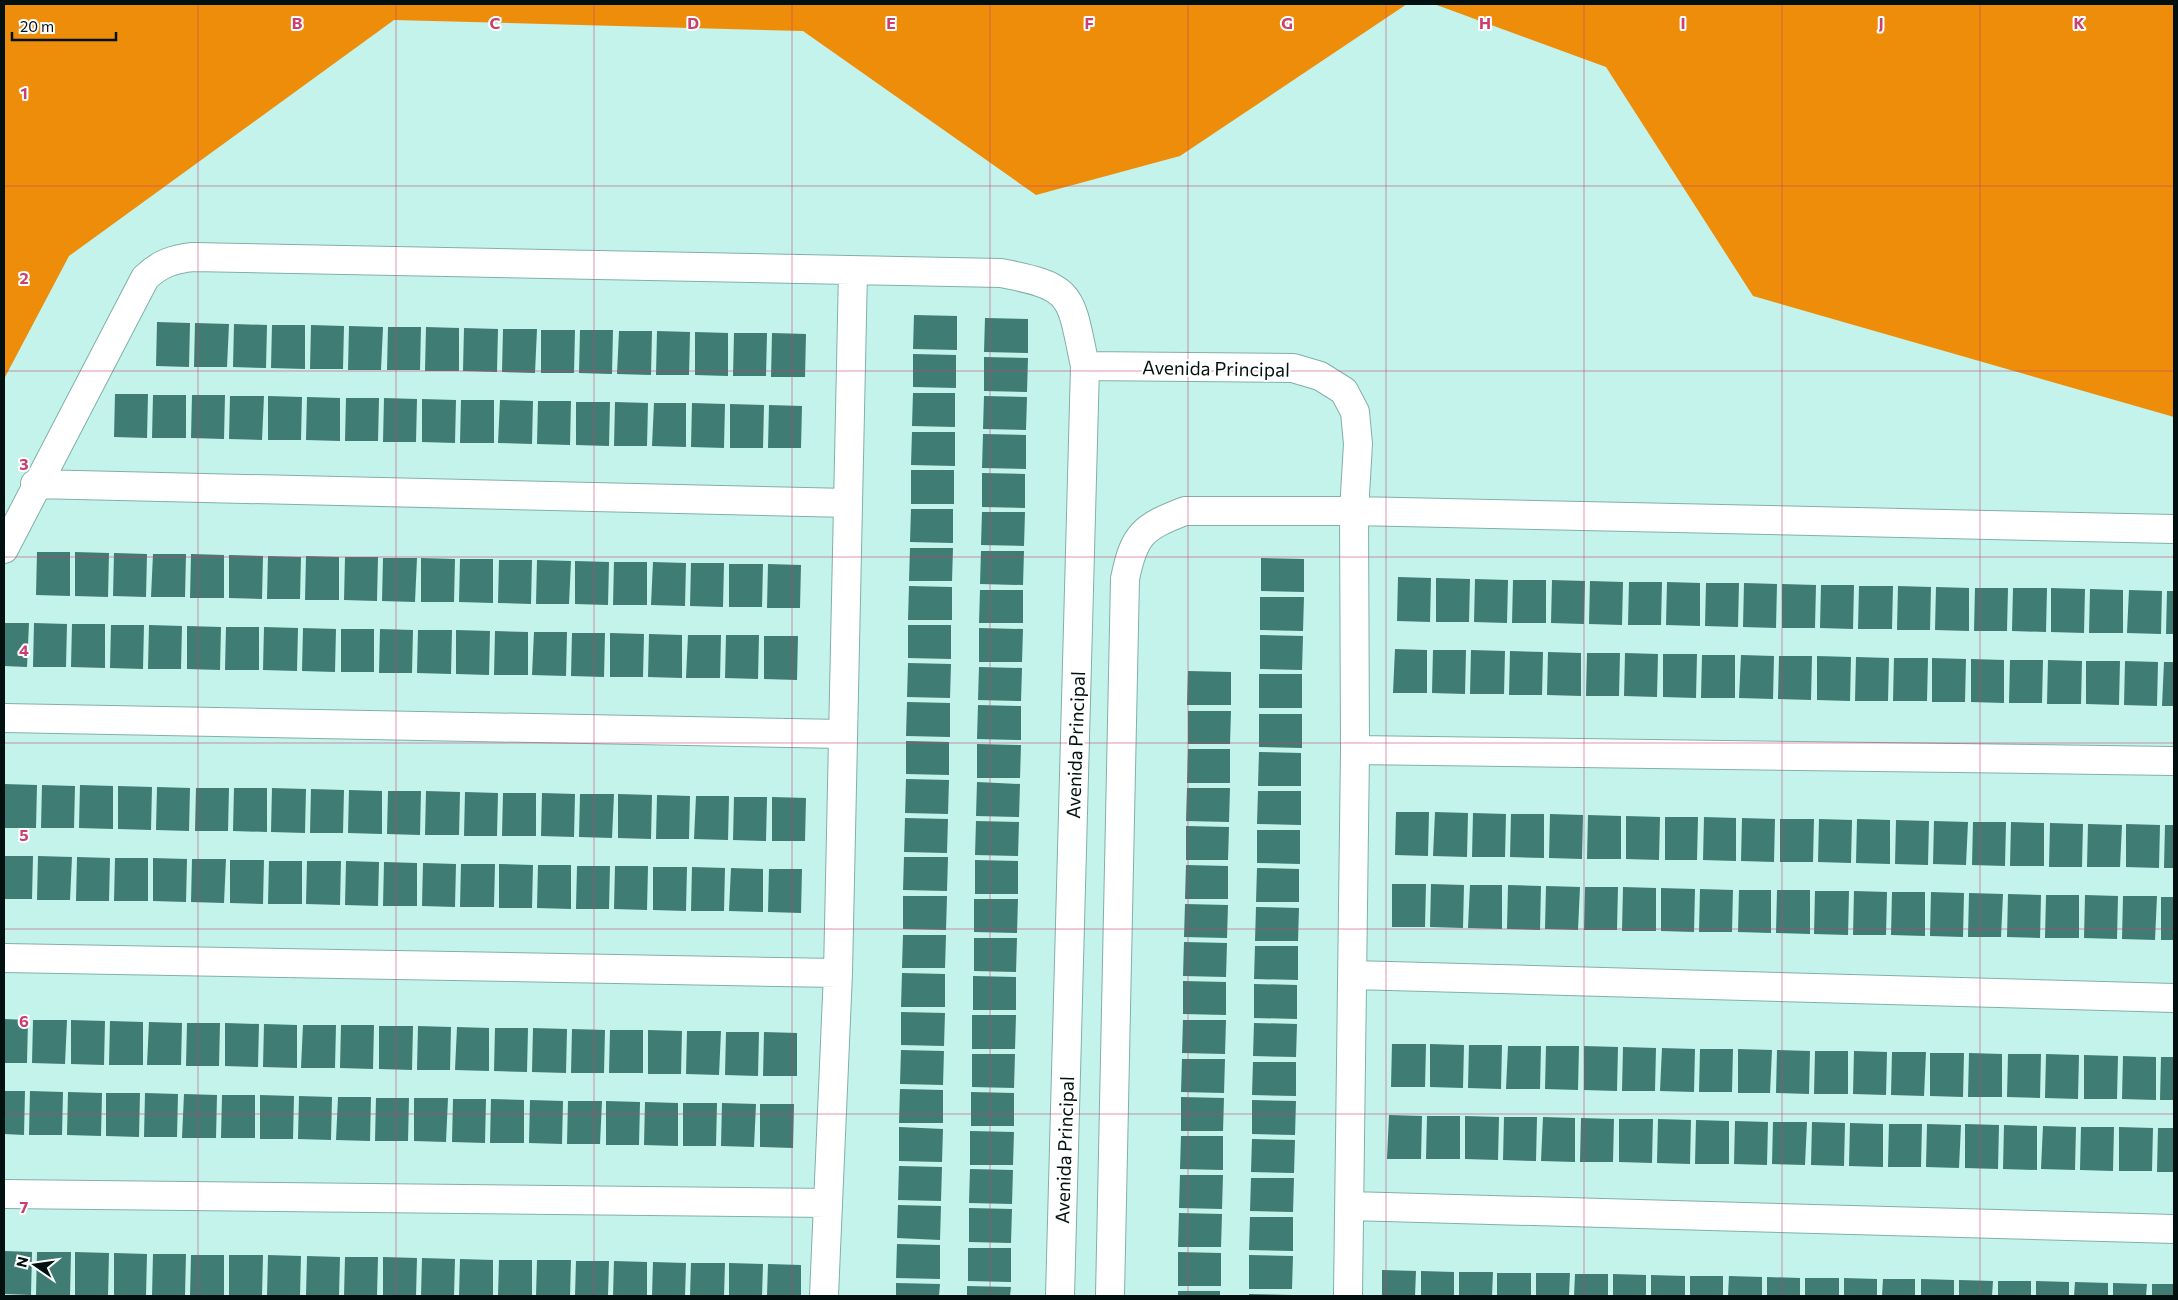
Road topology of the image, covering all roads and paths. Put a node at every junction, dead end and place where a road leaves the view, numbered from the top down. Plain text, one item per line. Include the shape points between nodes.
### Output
1 (853, 272) junction
2 (1085, 366) junction
3 (35, 484) junction
4 (848, 503) junction
5 (1354, 511) junction
6 (2174, 530) edge
7 (4, 548) edge
8 (4, 718) edge
9 (843, 734) junction
10 (1355, 750) junction
11 (2174, 761) edge
12 (4, 958) edge
13 (838, 973) junction
14 (1353, 976) junction
15 (2174, 998) edge
16 (4, 1194) edge
17 (828, 1203) junction
18 (1350, 1206) junction
19 (2174, 1229) edge
20 (824, 1296) edge
21 (1060, 1296) edge
22 (1110, 1296) edge
23 (1348, 1296) edge

1 - 2 street via 1001,274 1040,281 1058,289 1068,301 1075,317
1 - 3 street via 174,259 156,267 145,278
1 - 4 street
2 - 5 street, Avenida Principal via 1293,368 1320,376 1344,391 1355,412 1358,444
2 - 21 street, Avenida Principal
3 - 4 street
3 - 7 street
4 - 9 street
5 - 6 street
5 - 10 street, Avenida Principal
5 - 22 street via 1185,512 1159,521 1141,533 1129,560 1125,579
8 - 9 street
9 - 13 street
10 - 11 street
10 - 14 street, Avenida Principal
12 - 13 street
13 - 17 street
14 - 15 street
14 - 18 street, Avenida Principal
16 - 17 street
17 - 20 street
18 - 19 street
18 - 23 street, Avenida Principal

